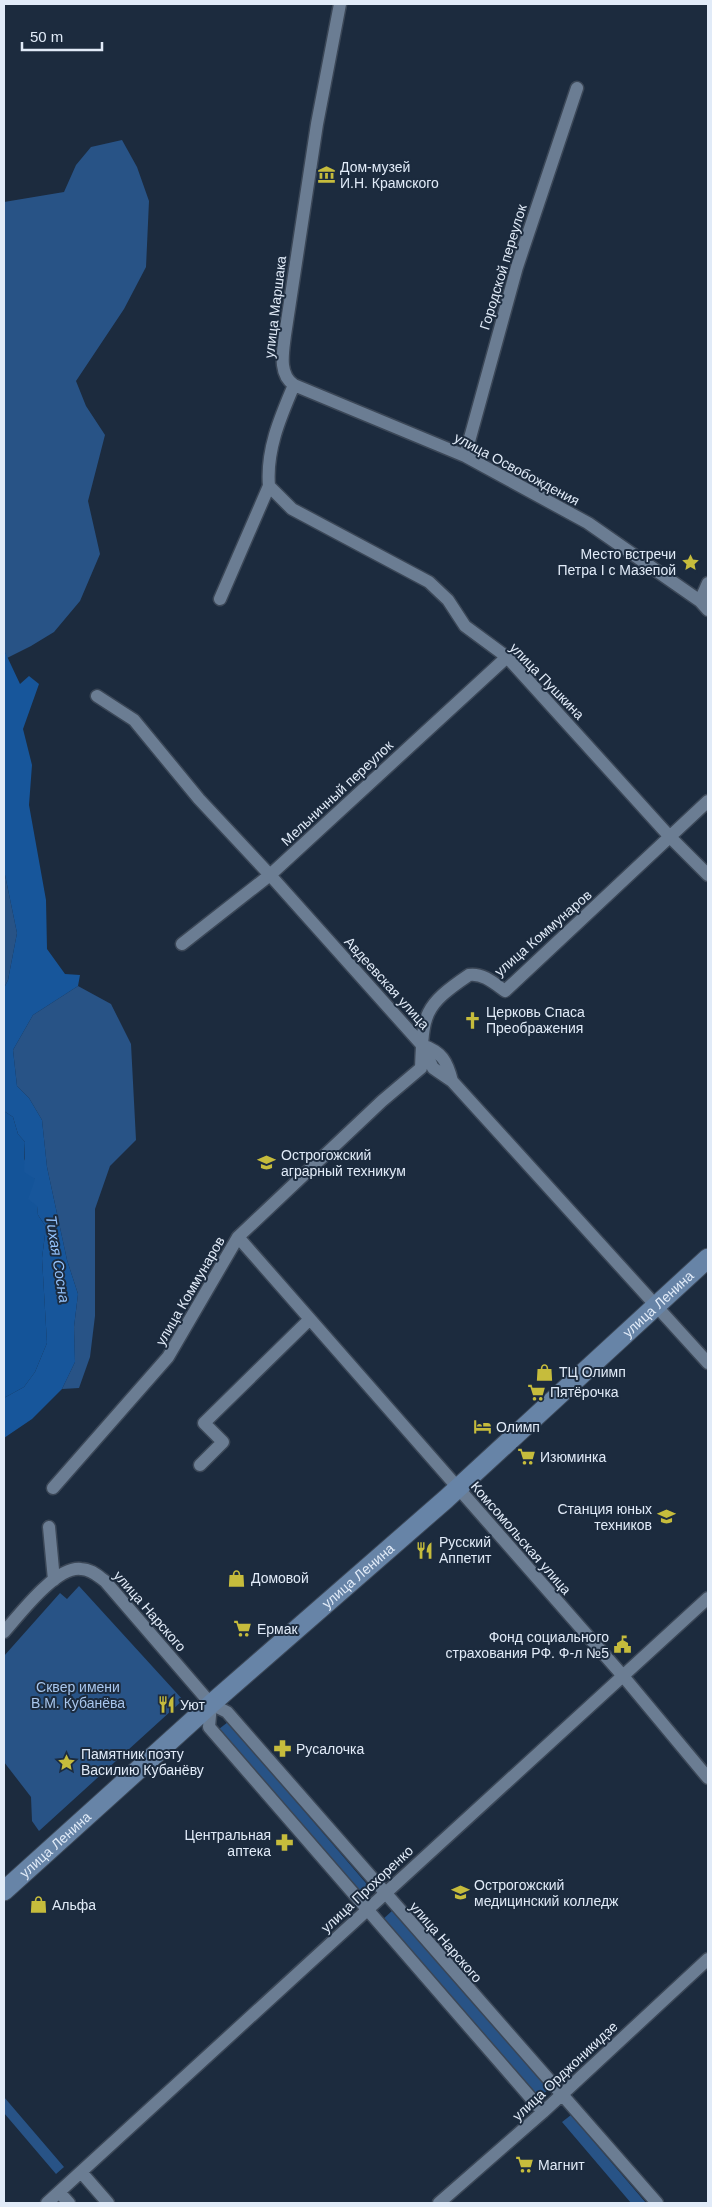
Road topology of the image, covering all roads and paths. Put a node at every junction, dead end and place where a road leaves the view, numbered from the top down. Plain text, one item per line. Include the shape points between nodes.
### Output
1 (340, 4) edge
2 (577, 88) dead end
3 (294, 385) junction
4 (465, 456) junction
5 (269, 486) junction
6 (708, 583) edge
7 (220, 599) dead end
8 (704, 606) edge
9 (507, 657) junction
10 (97, 696) dead end
11 (708, 801) edge
12 (670, 837) junction
13 (270, 875) junction
14 (708, 875) edge
15 (182, 944) dead end
16 (422, 1045) junction
17 (238, 1238) junction
18 (708, 1258) edge
19 (657, 1305) junction
20 (310, 1319) junction
21 (708, 1363) edge
22 (200, 1466) dead end
23 (54, 1488) dead end
24 (458, 1488) junction
25 (50, 1527) dead end
26 (54, 1580) junction
27 (708, 1598) edge
28 (4, 1632) edge
29 (623, 1676) junction
30 (211, 1704) junction
31 (708, 1778) edge
32 (4, 1892) edge
33 (384, 1894) junction
34 (366, 1910) junction
35 (708, 1959) edge
36 (561, 2095) junction
37 (543, 2112) junction
38 (81, 2172) junction
39 (59, 2192) junction
40 (47, 2203) edge
41 (69, 2203) edge
42 (108, 2203) edge
43 (439, 2203) edge
44 (657, 2203) edge

1 - 3 street, улица Маршака via 317,124 284,335 282,363 287,380
2 - 4 street, Городской переулок via 517,267
3 - 4 street, улица Освобождения
3 - 5 street via 274,433
4 - 8 street, улица Освобождения via 588,523
5 - 7 street
5 - 9 street, улица Пушкина via 292,509 429,582 448,600 465,626
6 - 8 street
9 - 12 street, улица Пушкина
9 - 13 street, Мельничный переулок
10 - 13 street, Авдеевская улица via 134,720 199,799
11 - 12 street, улица Коммунаров
12 - 14 street, улица Пушкина
12 - 16 street, улица Коммунаров via 505,991 477,974 469,975 444,993 425,1016
13 - 15 street, Мельничный переулок
13 - 16 street, Авдеевская улица
16 - 17 street, улица Коммунаров via 421,1068
16 - 19 street, Авдеевская улица via 433,1068 452,1081
17 - 20 street, Комсомольская улица
17 - 23 street, улица Коммунаров via 168,1357
18 - 19 main road, улица Ленина
19 - 21 street, Авдеевская улица
19 - 24 main road, улица Ленина
20 - 22 street via 204,1423 223,1442
20 - 24 street, Комсомольская улица
24 - 29 street, Комсомольская улица
24 - 30 main road, улица Ленина
25 - 26 street
26 - 28 street
26 - 30 street, улица Нарского via 67,1571 82,1568 105,1581
27 - 29 street, улица Прохоренко
29 - 31 street, Комсомольская улица
29 - 33 street, улица Прохоренко
30 - 32 main road, улица Ленина
30 - 33 street, улица Нарского via 227,1712
30 - 34 street via 209,1727
33 - 34 street, улица Прохоренко
33 - 36 street, улица Нарского
34 - 37 street
34 - 38 street, улица Прохоренко
35 - 36 street, улица Орджоникидзе
36 - 37 street, улица Орджоникидзе
36 - 44 street, улица Нарского
37 - 43 street, улица Орджоникидзе
38 - 39 street, улица Прохоренко
38 - 42 street
39 - 40 street, улица Прохоренко
39 - 41 street

